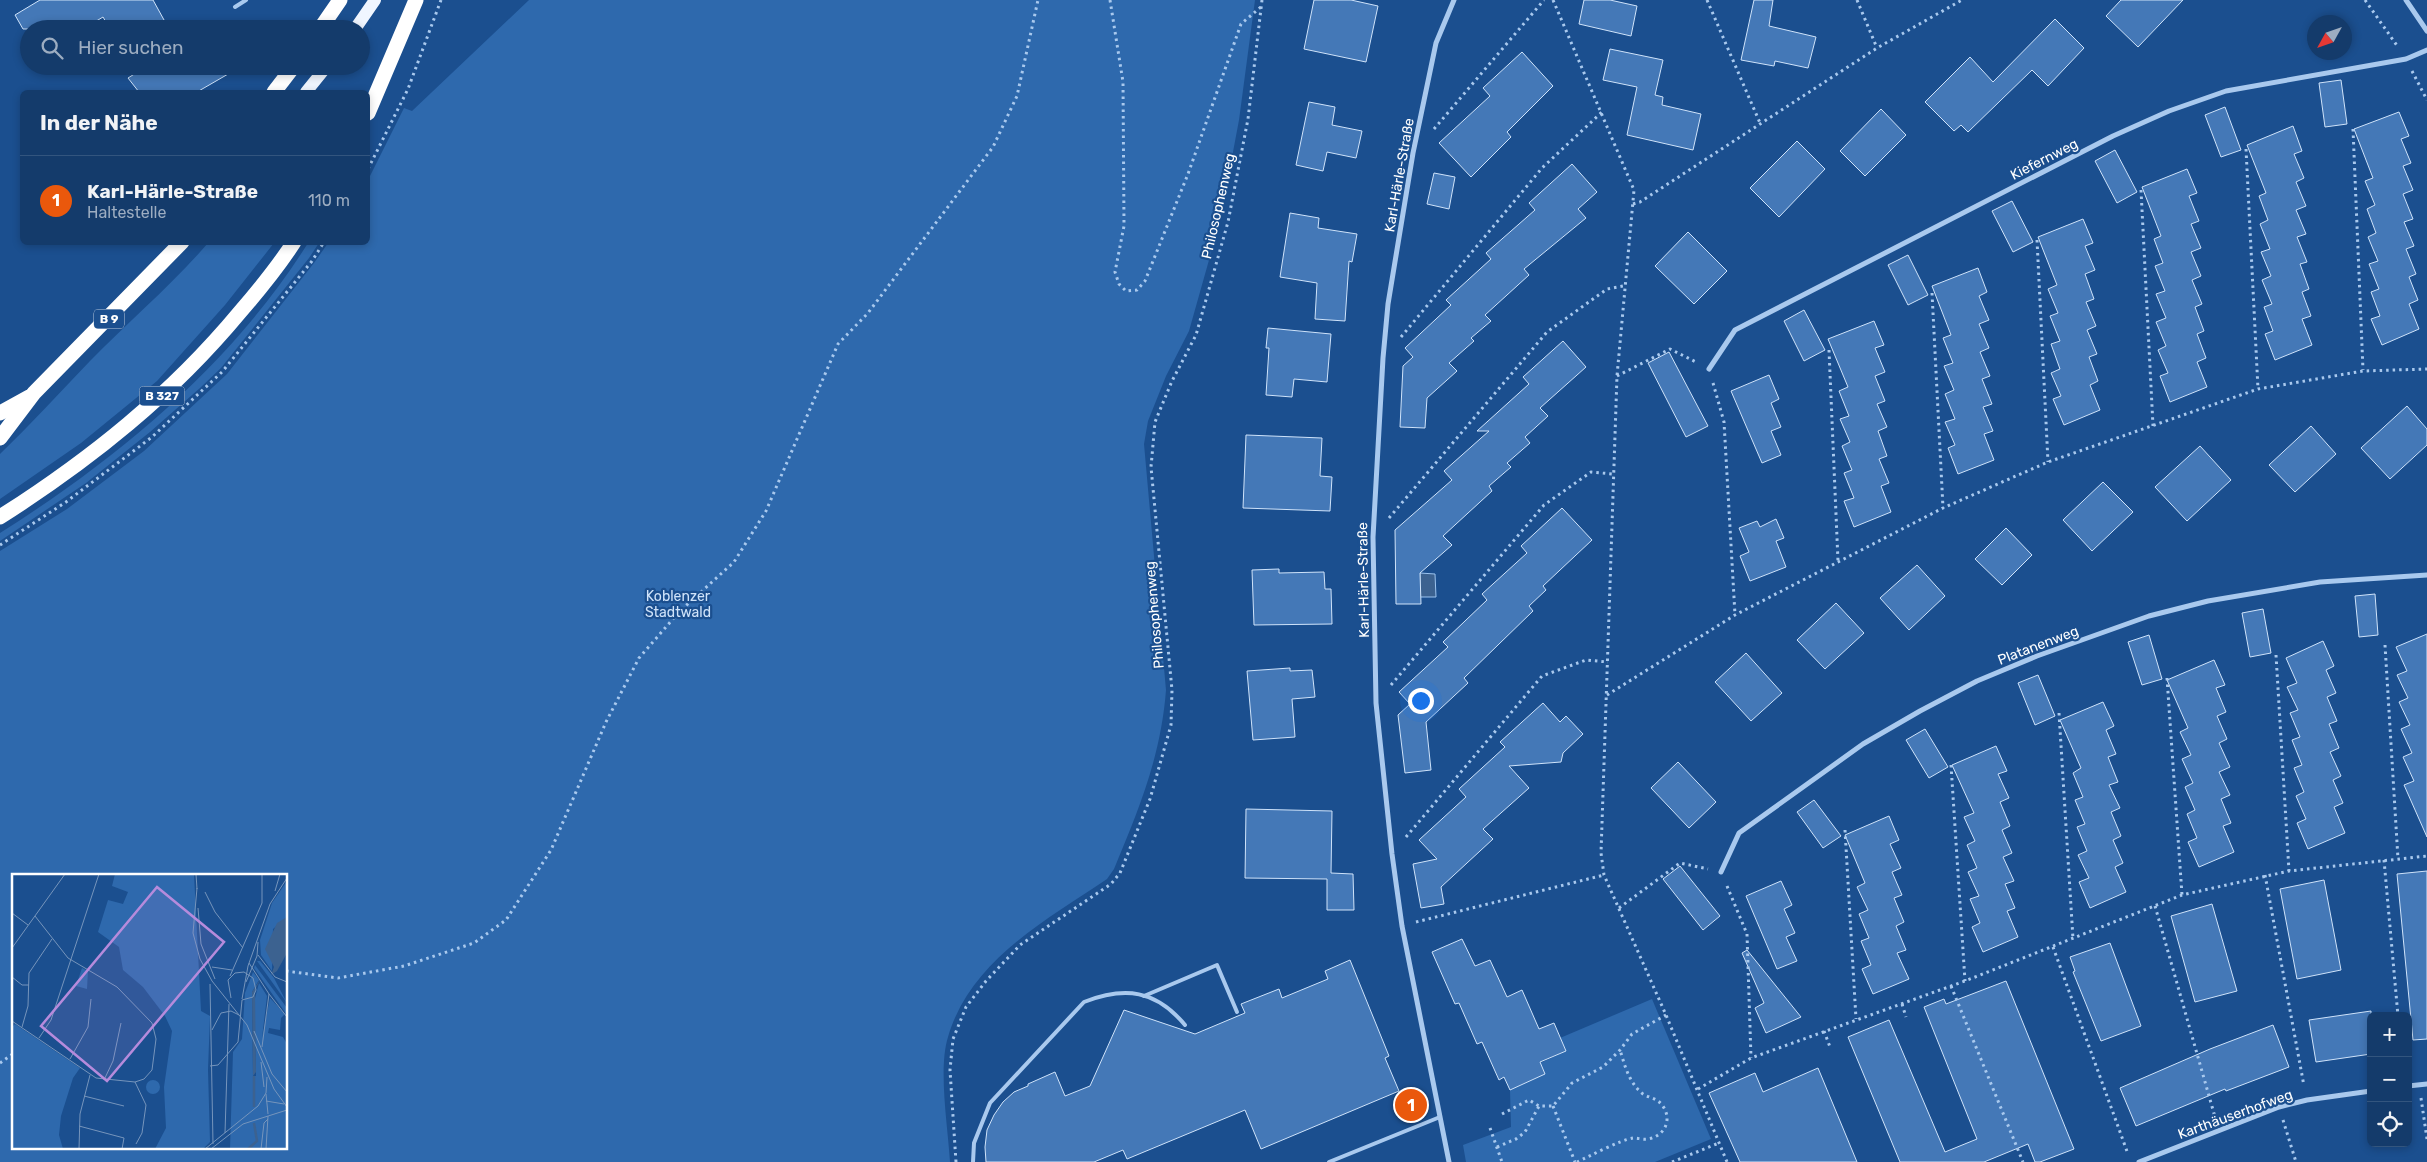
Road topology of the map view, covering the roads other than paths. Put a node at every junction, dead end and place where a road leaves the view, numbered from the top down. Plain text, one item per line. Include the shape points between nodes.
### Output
1 (246, 0) edge
2 (340, 0) edge
3 (376, 0) edge
4 (416, 0) edge
5 (1454, 0) edge
6 (2406, 0) edge
7 (235, 7) dead end
8 (326, 20) edge
9 (362, 20) edge
10 (2427, 31) edge
11 (2427, 50) edge
12 (287, 75) edge
13 (320, 75) edge
14 (276, 90) edge
15 (308, 90) edge
16 (370, 109) edge
17 (179, 245) edge
18 (292, 245) edge
19 (1709, 369) road end
20 (34, 393) junction
21 (0, 413) edge
22 (0, 438) edge
23 (0, 517) edge
24 (2427, 575) edge
25 (1721, 872) road end
26 (1144, 996) junction
27 (1237, 1012) dead end
28 (1185, 1024) dead end
29 (2427, 1084) edge
30 (2412, 1086) edge
31 (2367, 1092) edge
32 (1440, 1117) junction
33 (973, 1162) edge
34 (1329, 1162) edge
35 (1449, 1162) edge
36 (2139, 1162) edge

1 - 7 lane
2 - 8 highway
3 - 9 main road
4 - 16 highway
5 - 32 street, Karl-Härle-Straße via 1436,43 1413,153 1388,304 1373,537 1376,703 1392,854 1402,926
6 - 10 street
11 - 19 street, Kiefernweg via 2406,58 2226,91 2169,111 2113,136 1735,330
12 - 14 highway
13 - 15 main road
17 - 20 highway, B 9
18 - 23 highway, B 327 via 218,339 163,395 121,432 50,485
20 - 21 highway, B 9
20 - 22 highway, B 9
24 - 25 street, Platanenweg via 2320,582 2208,601 2149,616 1977,681 1863,744 1740,833
26 - 27 lane via 1217,965
26 - 28 lane via 1160,1001
26 - 33 lane via 1119,992 1102,995 1084,1002 1075,1010 990,1103 974,1143
29 - 30 street
31 - 36 street, Karthäuserhofweg via 2279,1107
32 - 34 lane
32 - 35 street, Karl-Härle-Straße

